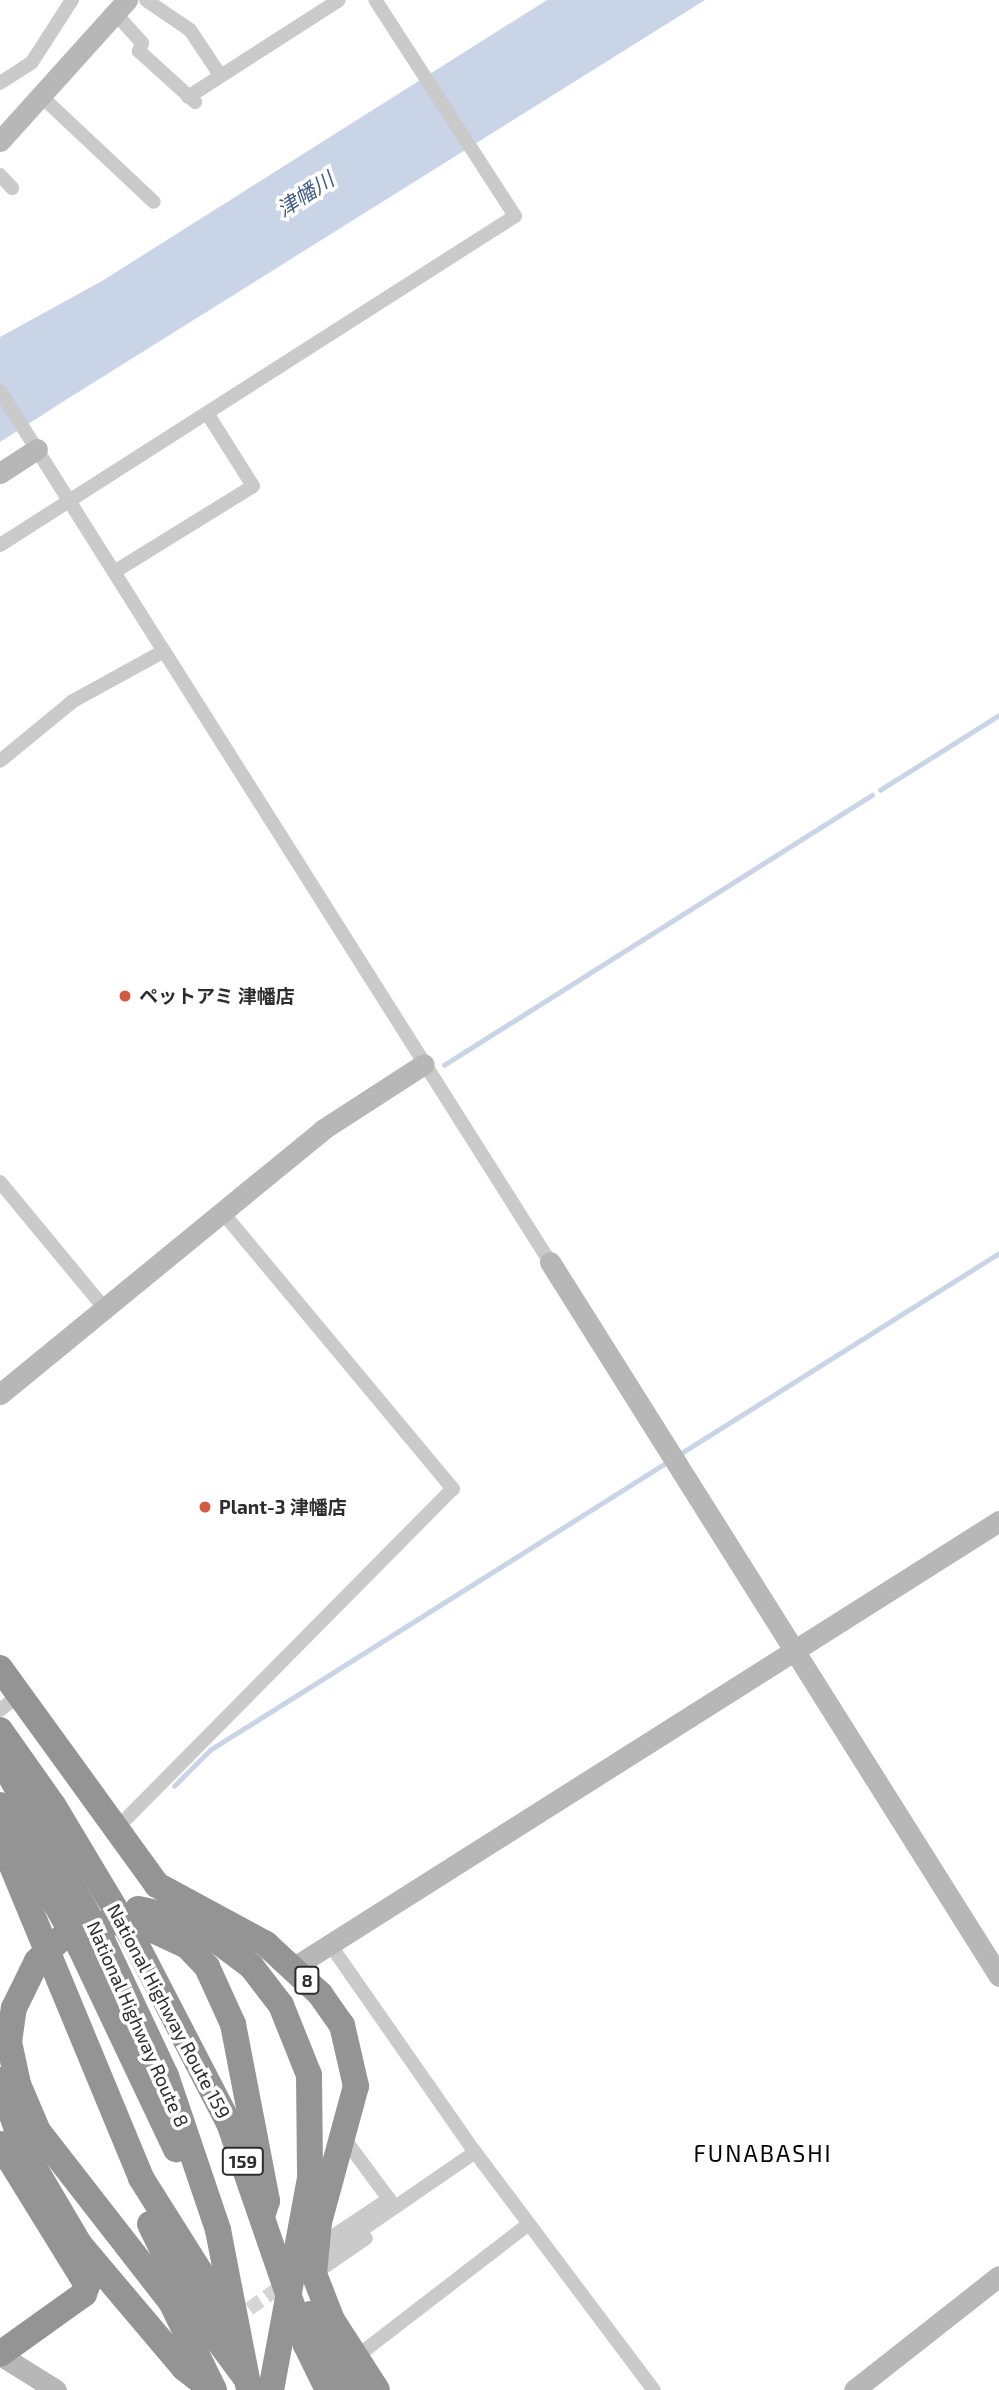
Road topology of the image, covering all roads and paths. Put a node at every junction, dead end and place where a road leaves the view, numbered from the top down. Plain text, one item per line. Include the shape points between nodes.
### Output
1 (72, 0) edge
2 (146, 0) edge
3 (339, 0) edge
4 (375, 0) edge
5 (121, 7) edge
6 (220, 75) junction
7 (0, 83) edge
8 (40, 95) junction
9 (2, 132) edge
10 (0, 175) edge
11 (12, 188) dead end
12 (154, 202) dead end
13 (0, 391) edge
14 (207, 413) junction
15 (37, 449) junction
16 (0, 473) edge
17 (70, 501) junction
18 (0, 545) edge
19 (114, 572) junction
20 (164, 651) junction
21 (0, 761) edge
22 (424, 1065) junction
23 (0, 1182) edge
24 (222, 1212) junction
25 (550, 1262) joint
26 (105, 1309) junction
27 (0, 1394) edge
28 (999, 1521) edge
29 (794, 1650) junction
30 (0, 1668) edge
31 (9, 1703) edge
32 (0, 1730) edge
33 (0, 1758) edge
34 (0, 1805) edge
35 (116, 1830) junction
36 (0, 1837) edge
37 (58, 1908) junction
38 (91, 1943) junction
39 (329, 1943) junction
40 (294, 1967) junction
41 (999, 1976) edge
42 (0, 2009) edge
43 (0, 2080) edge
44 (115, 2116) junction
45 (343, 2137) junction
46 (0, 2144) edge
47 (475, 2152) junction
48 (392, 2203) junction
49 (263, 2213) junction
50 (529, 2224) junction
51 (274, 2249) junction
52 (320, 2257) junction
53 (999, 2276) edge
54 (0, 2355) edge
55 (356, 2357) junction
56 (191, 2379) edge
57 (56, 2390) edge
58 (213, 2390) edge
59 (233, 2390) edge
60 (250, 2390) edge
61 (256, 2390) edge
62 (271, 2390) edge
63 (280, 2390) edge
64 (328, 2390) edge
65 (353, 2390) edge
66 (377, 2390) edge
67 (654, 2390) edge
68 (854, 2390) edge

1 - 7 street via 32,62
2 - 6 street via 190,30
3 - 6 street
4 - 14 street via 515,216
5 - 6 street via 142,43 139,51 191,99
5 - 8 street
8 - 9 street
8 - 12 street
10 - 11 street
13 - 15 street
14 - 17 street
14 - 19 street via 253,486
15 - 16 street
15 - 17 street
17 - 18 street
17 - 19 street
19 - 20 street
20 - 21 street via 74,701
20 - 22 street
22 - 24 street via 322,1130
22 - 25 street
23 - 26 street
24 - 26 street
24 - 35 street via 453,1489
25 - 29 street
26 - 27 street
28 - 29 street
29 - 39 street
29 - 41 street
30 - 31 highway, 8
31 - 35 highway, 8 via 52,1735
32 - 49 highway, National Highway Route 159 / 159 via 135,1942 229,2123
33 - 37 highway, National Highway Route 8
34 - 37 highway, National Highway Route 8
35 - 40 highway, 8 via 158,1885 239,1925
36 - 37 highway
37 - 38 highway, National Highway Route 8
37 - 44 highway via 55,1966
38 - 59 highway, National Highway Route 8 via 176,2149 222,2306
38 - 60 highway, National Highway Route 8 via 188,2135 224,2258
39 - 40 street
39 - 47 street
40 - 45 highway, 8 via 332,2008 350,2044 356,2086
42 - 62 highway via 12,1971 30,1943 53,1925 103,1908 175,1917 235,1951 281,2005 309,2075 313,2130 310,2178
43 - 56 highway via 24,2151 51,2200 80,2245
44 - 61 highway via 124,2165 165,2259 185,2296
44 - 63 highway via 171,2234
45 - 48 street
45 - 52 highway, 8
46 - 54 highway via 87,2285 84,2294
47 - 48 street
47 - 50 street
48 - 52 street
48 - 52 street via 397,2217
49 - 51 highway, National Highway Route 159 / 159
49 - 58 highway via 267,2201 233,2024 207,1967 187,1946 140,1924 109,1922 61,1939 23,1982 9,2042 18,2084 38,2132 133,2250 190,2333
50 - 55 street
50 - 67 street
51 - 64 highway, National Highway Route 159 / 159 via 306,2345
51 - 65 highway
52 - 55 highway via 331,2320
53 - 68 street
54 - 57 street
55 - 66 highway
56 - 58 highway

